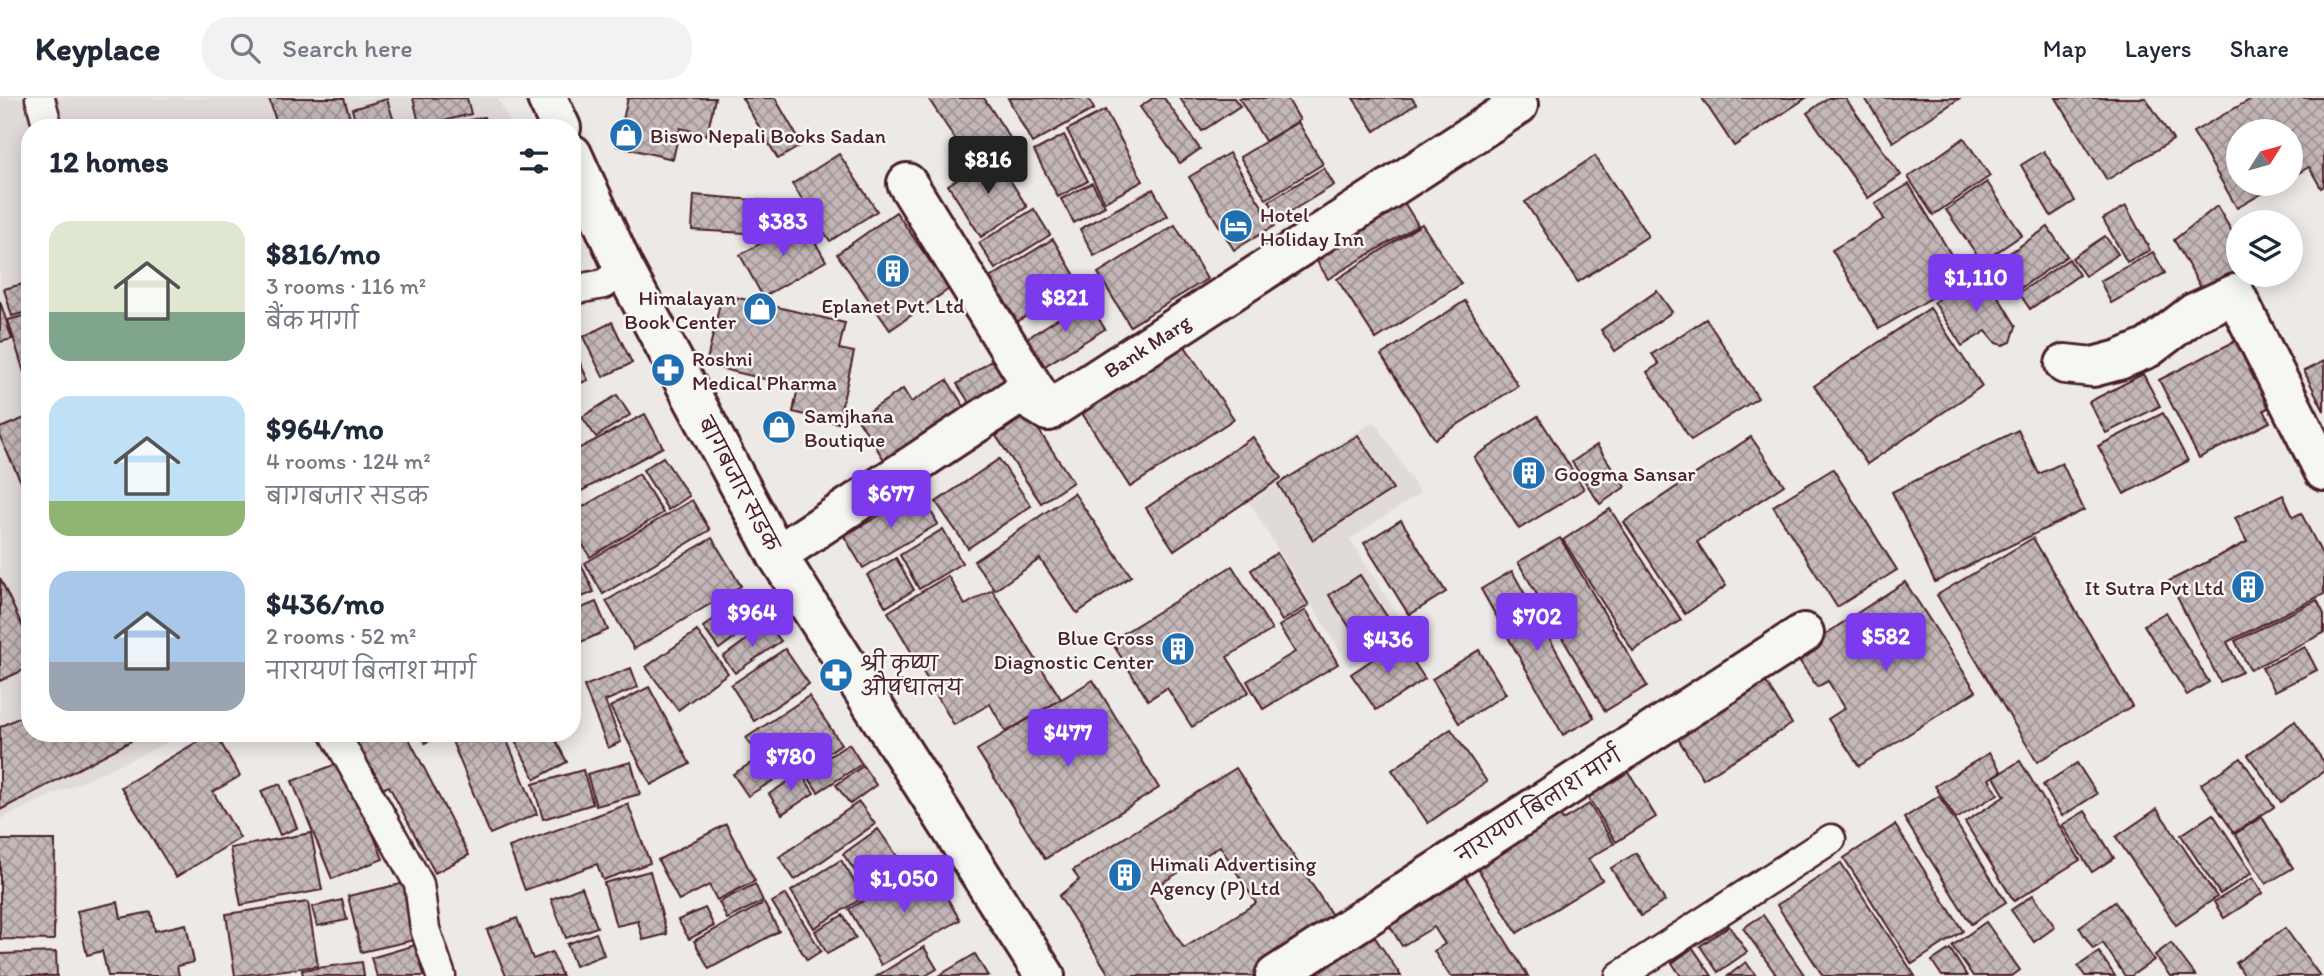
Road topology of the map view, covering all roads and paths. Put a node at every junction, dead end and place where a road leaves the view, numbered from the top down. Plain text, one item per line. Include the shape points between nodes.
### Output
1 (40, 98) edge
2 (547, 98) edge
3 (1518, 105) dead end
4 (46, 119) edge
5 (557, 119) edge
6 (581, 174) edge
7 (907, 183) dead end
8 (624, 269) junction
9 (581, 288) edge
10 (2065, 364) dead end
11 (1048, 411) junction
12 (2324, 471) edge
13 (777, 555) junction
14 (1804, 633) dead end
15 (339, 742) edge
16 (1831, 839) dead end
17 (441, 976) edge
18 (1045, 976) edge
19 (1275, 976) edge
20 (1620, 976) edge

1 - 4 lane
2 - 5 street
3 - 11 street, Bank Marg
6 - 8 street, बागबजार सडक
7 - 11 street
8 - 9 lane via 604,284
8 - 13 street, बागबजार सडक
10 - 12 street via 2093,367 2148,348 2194,313 2235,294
11 - 13 street via 1020,394
13 - 18 street, बागबजार सडक
14 - 19 street, नारायण बिलाश मार्ग
15 - 17 lane via 419,884 425,929
16 - 20 lane

